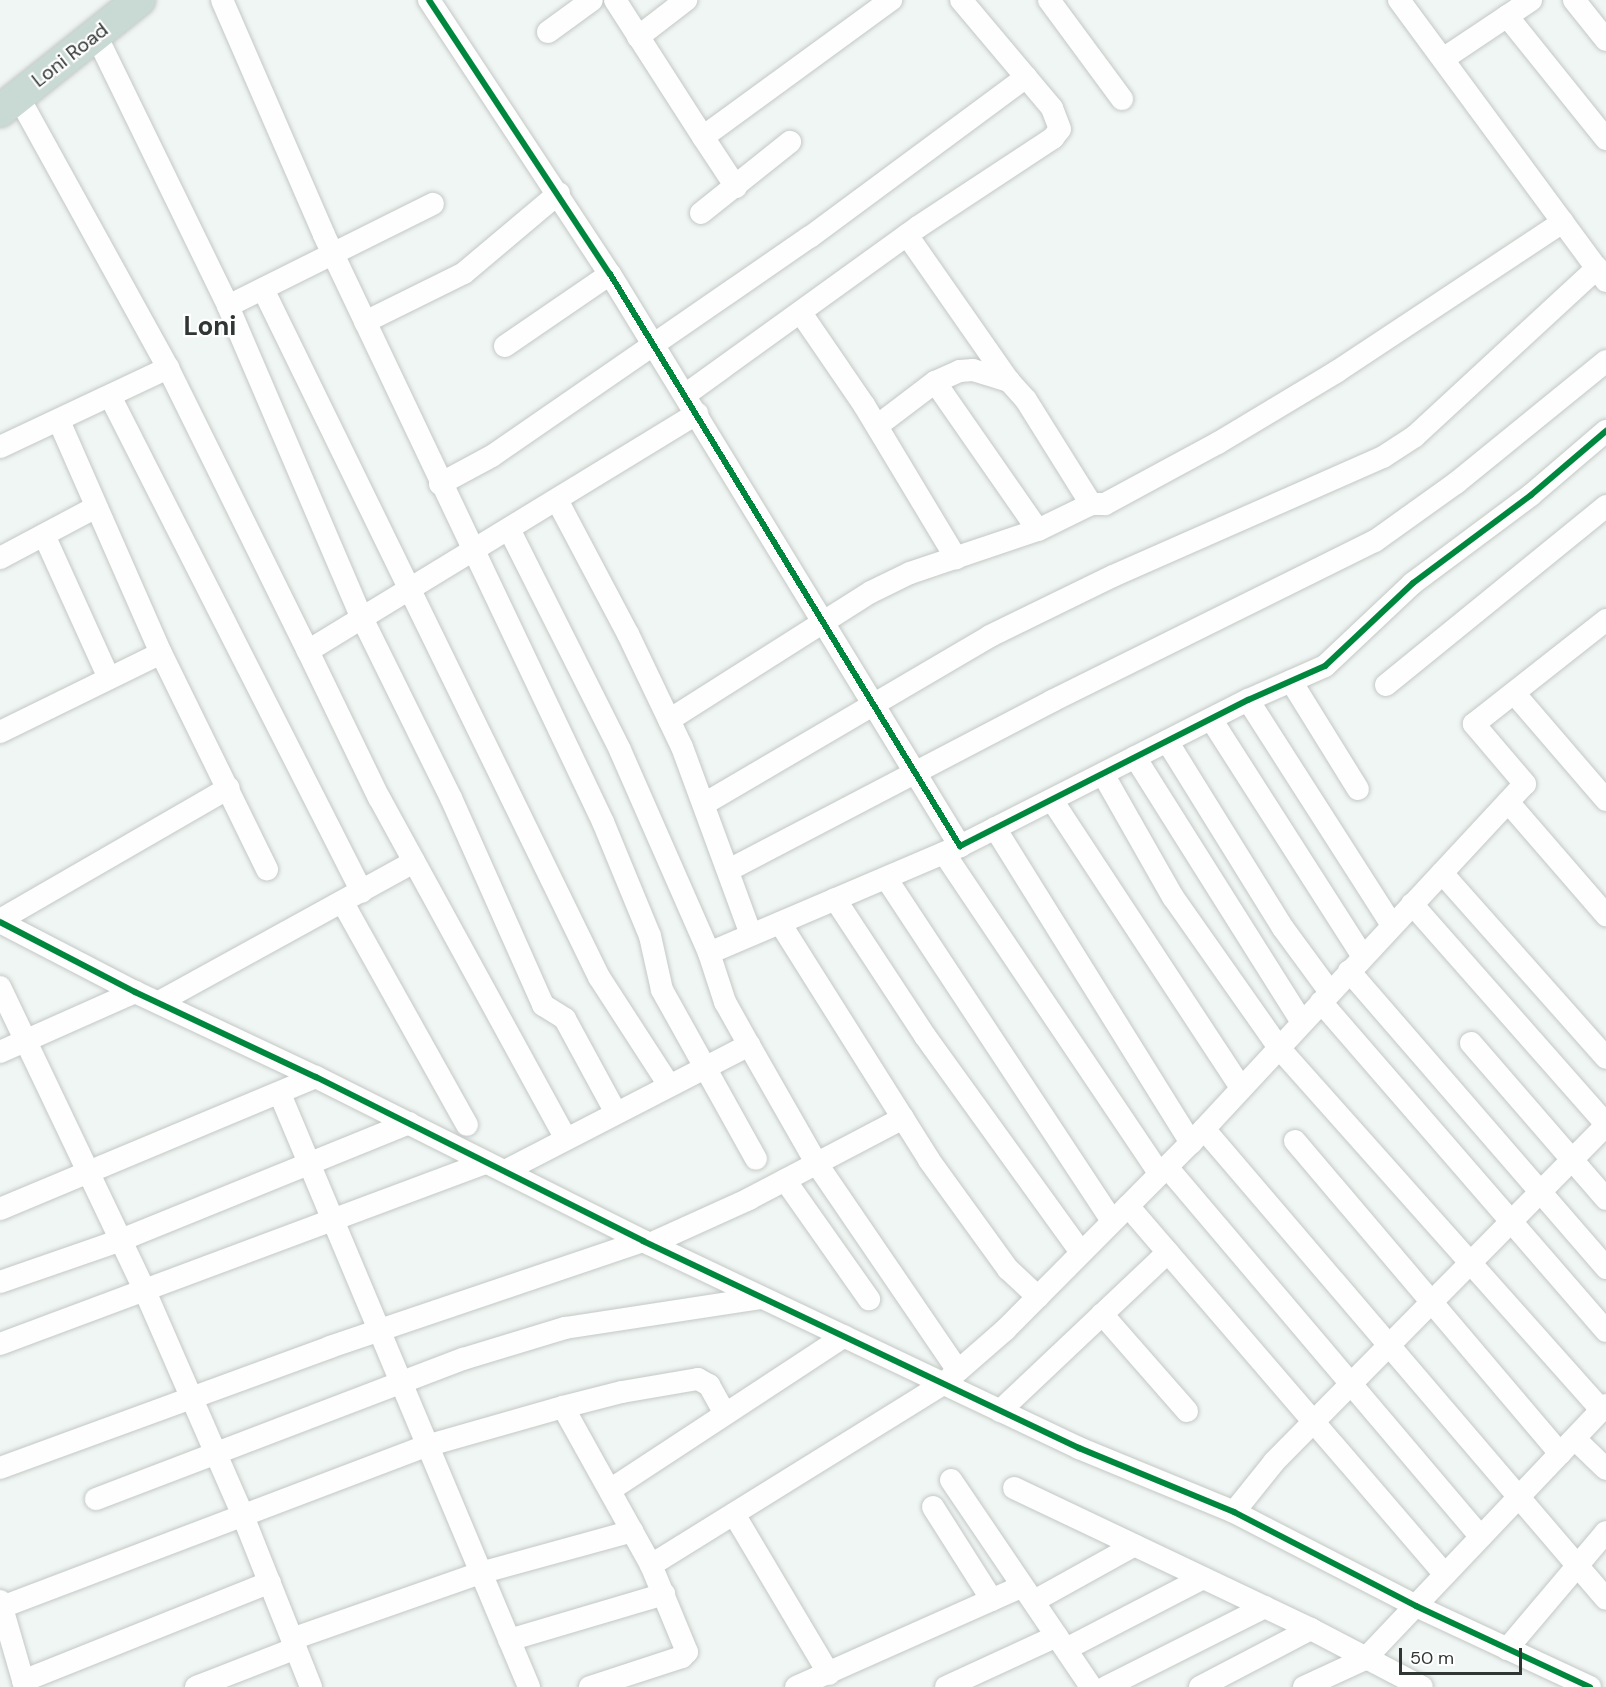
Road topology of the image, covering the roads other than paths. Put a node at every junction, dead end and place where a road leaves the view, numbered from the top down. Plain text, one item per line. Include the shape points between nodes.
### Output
1 (112, 0) edge
2 (139, 0) edge
3 (222, 0) edge
4 (429, 0) edge
5 (592, 0) edge
6 (615, 0) edge
7 (686, 0) edge
8 (891, 0) edge
9 (961, 0) edge
10 (1049, 0) edge
11 (1399, 0) edge
12 (1531, 0) edge
13 (1574, 0) edge
14 (1508, 16) junction
15 (548, 32) dead end
16 (96, 35) junction
17 (638, 37) junction
18 (1606, 40) edge
19 (1443, 59) junction
20 (1026, 77) junction
21 (6, 98) edge
22 (1122, 99) dead end
23 (703, 137) junction
24 (1606, 139) edge
25 (790, 142) dead end
26 (736, 187) junction
27 (559, 193) junction
28 (433, 204) dead end
29 (701, 213) dead end
30 (1563, 222) junction
31 (907, 235) junction
32 (334, 256) junction
33 (610, 274) junction
34 (1601, 275) edge
35 (263, 289) junction
36 (228, 306) junction
37 (801, 313) junction
38 (365, 322) junction
39 (654, 345) junction
40 (505, 346) dead end
41 (1606, 361) edge
42 (168, 368) junction
43 (1009, 381) junction
44 (935, 382) junction
45 (685, 395) junction
46 (110, 396) junction
47 (697, 414) junction
48 (59, 421) junction
49 (877, 426) junction
50 (1606, 431) edge
51 (0, 447) edge
52 (440, 484) junction
53 (557, 500) junction
54 (1091, 504) junction
55 (1606, 506) edge
56 (96, 507) junction
57 (509, 529) junction
58 (1038, 530) junction
59 (44, 535) junction
60 (472, 551) junction
61 (0, 558) edge
62 (956, 558) junction
63 (408, 590) junction
64 (362, 618) junction
65 (1606, 620) edge
66 (825, 624) junction
67 (308, 651) junction
68 (161, 653) junction
69 (109, 678) junction
70 (1291, 681) junction
71 (1386, 685) dead end
72 (1514, 693) junction
73 (1248, 700) junction
74 (875, 706) junction
75 (1211, 719) junction
76 (669, 720) junction
77 (0, 732) edge
78 (1167, 741) junction
79 (1135, 758) junction
80 (1102, 774) junction
81 (917, 775) junction
82 (229, 788) junction
83 (1358, 789) dead end
84 (1052, 800) junction
85 (1606, 800) edge
86 (1508, 802) junction
87 (704, 804) junction
88 (995, 828) junction
89 (952, 850) junction
90 (414, 862) junction
91 (267, 869) dead end
92 (729, 870) junction
93 (1442, 873) junction
94 (886, 878) junction
95 (352, 897) junction
96 (836, 899) junction
97 (1412, 904) junction
98 (1606, 915) edge
99 (0, 921) edge
100 (780, 923) junction
101 (1392, 926) junction
102 (751, 935) junction
103 (709, 953) junction
104 (1356, 964) junction
105 (0, 987) edge
106 (135, 992) junction
107 (1326, 997) junction
108 (159, 1002) junction
109 (1302, 1022) junction
110 (26, 1042) junction
111 (1471, 1043) dead end
112 (749, 1045) junction
113 (1279, 1048) junction
114 (0, 1052) edge
115 (1606, 1058) edge
116 (705, 1066) junction
117 (316, 1077) junction
118 (669, 1085) junction
119 (1241, 1088) junction
120 (280, 1094) junction
121 (616, 1113) junction
122 (903, 1118) junction
123 (410, 1123) junction
124 (467, 1125) dead end
125 (1606, 1125) edge
126 (1197, 1136) junction
127 (566, 1139) junction
128 (1295, 1141) dead end
129 (756, 1159) dead end
130 (1573, 1161) junction
131 (310, 1164) junction
132 (817, 1164) junction
133 (495, 1167) junction
134 (1163, 1171) junction
135 (90, 1175) junction
136 (785, 1180) junction
137 (1541, 1193) junction
138 (1606, 1199) edge
139 (0, 1209) edge
140 (1120, 1213) junction
141 (334, 1220) junction
142 (1514, 1220) junction
143 (121, 1240) junction
144 (647, 1243) junction
145 (1081, 1252) junction
146 (1168, 1252) junction
147 (1471, 1263) junction
148 (1606, 1268) edge
149 (0, 1282) edge
150 (144, 1289) junction
151 (1038, 1297) junction
152 (762, 1298) junction
153 (869, 1299) dead end
154 (1434, 1300) junction
155 (1102, 1314) junction
156 (378, 1330) junction
157 (1606, 1331) edge
158 (844, 1336) junction
159 (0, 1344) edge
160 (1391, 1344) junction
161 (951, 1378) junction
162 (402, 1383) junction
163 (1352, 1383) junction
164 (192, 1398) junction
165 (563, 1407) junction
166 (1604, 1408) edge
167 (1000, 1411) junction
168 (1187, 1411) dead end
169 (725, 1414) junction
170 (1311, 1424) junction
171 (426, 1446) junction
172 (1567, 1446) junction
173 (214, 1455) junction
174 (0, 1468) edge
175 (1606, 1469) edge
176 (951, 1480) dead end
177 (1014, 1488) dead end
178 (609, 1490) junction
179 (1519, 1497) junction
180 (96, 1499) dead end
181 (933, 1507) dead end
182 (1234, 1512) junction
183 (734, 1514) junction
184 (243, 1516) junction
185 (632, 1531) junction
186 (1606, 1532) edge
187 (1481, 1537) junction
188 (1135, 1545) junction
189 (651, 1565) junction
190 (1577, 1566) junction
191 (480, 1573) junction
192 (1445, 1575) junction
193 (1203, 1578) junction
194 (270, 1582) junction
195 (664, 1594) junction
196 (1028, 1594) junction
197 (1606, 1599) edge
198 (992, 1600) junction
199 (1, 1604) edge
200 (1416, 1606) junction
201 (1265, 1607) junction
202 (1311, 1629) junction
203 (509, 1640) junction
204 (1061, 1642) junction
205 (294, 1644) junction
206 (1507, 1649) junction
207 (1365, 1659) junction
208 (829, 1674) junction
209 (1564, 1682) edge
210 (24, 1684) edge
211 (1408, 1684) edge
212 (196, 1687) edge
213 (311, 1687) edge
214 (529, 1687) edge
215 (590, 1687) edge
216 (796, 1687) edge
217 (946, 1687) edge
218 (1091, 1687) edge
219 (1106, 1687) edge
220 (1200, 1687) edge
221 (1304, 1687) edge
222 (1590, 1687) edge

1 - 21 highway, Loni Road
2 - 16 highway, Loni Road
3 - 32 street
4 - 27 street
5 - 15 street
6 - 17 street
7 - 17 street
8 - 23 street
9 - 20 street
10 - 22 street
11 - 19 street
12 - 14 street
13 - 18 street
14 - 19 street
14 - 24 street
16 - 21 highway, Loni Road
16 - 36 street
17 - 23 street
19 - 30 street
20 - 31 street via 1058,119 1060,129 1053,138
20 - 39 street via 810,237
21 - 42 street
23 - 26 street
25 - 26 street
26 - 29 street
27 - 33 street
27 - 38 street via 465,273
28 - 32 street
30 - 34 street
30 - 54 street via 1336,372 1218,443 1105,504
31 - 37 street
31 - 43 street
32 - 35 street
32 - 38 street
33 - 39 street
33 - 40 street
34 - 74 street via 1414,436 1383,457 1113,576 990,636
35 - 36 street
35 - 63 street
36 - 64 street
37 - 45 street
37 - 49 street
38 - 52 street
39 - 45 street
39 - 52 street via 492,456
41 - 81 street via 1456,483 1375,541 1052,701
42 - 46 street
42 - 67 street
43 - 44 street via 973,370
43 - 54 street via 1026,400
44 - 49 street
44 - 58 street
45 - 47 street
46 - 48 street
46 - 95 street
47 - 53 street
47 - 66 street
48 - 51 street
48 - 56 street
49 - 62 street
50 - 70 street via 1531,495 1413,583 1325,666
52 - 60 street
53 - 57 street
53 - 76 street
54 - 58 street
55 - 71 street
56 - 59 street
56 - 68 street
57 - 60 street
57 - 103 street via 620,750
58 - 62 street
59 - 61 street
59 - 69 street
60 - 63 street
60 - 116 street via 603,822 650,936 662,990
62 - 66 street via 910,573 871,592
63 - 64 street
63 - 118 street via 599,978
64 - 67 street
64 - 121 street via 451,798 543,1005 565,1019
65 - 72 street
66 - 74 street
66 - 76 street
67 - 90 street via 378,798
68 - 69 street
68 - 82 street
69 - 77 street
70 - 73 street
70 - 83 street
72 - 85 street
72 - 86 street via 1474,724 1525,784
73 - 75 street
73 - 101 street
74 - 81 street
74 - 87 street
75 - 78 street
75 - 104 street
76 - 87 street
78 - 79 street
78 - 107 street
79 - 80 street
79 - 109 street
80 - 84 street
80 - 113 street via 1173,897
81 - 89 street
81 - 92 street
82 - 91 street
82 - 99 street
84 - 88 street
84 - 119 street
86 - 93 street
86 - 98 street
87 - 92 street
88 - 89 street
88 - 126 street
89 - 94 street
89 - 134 street
90 - 95 street
90 - 127 street
92 - 102 street
93 - 97 street
93 - 115 street
94 - 96 street
94 - 140 street
95 - 108 street
95 - 124 street
96 - 100 street
96 - 145 street via 925,1036
97 - 101 street
97 - 125 street
99 - 106 street
100 - 102 street
100 - 122 street
101 - 104 street
102 - 103 street
103 - 112 street via 725,1002
104 - 107 street
104 - 137 street
105 - 110 street
106 - 108 street
106 - 110 street
107 - 109 street
107 - 142 street
108 - 117 street
109 - 113 street
110 - 114 street
110 - 135 street
111 - 130 street
112 - 116 street
112 - 132 street
113 - 119 street
113 - 147 street
116 - 118 street
116 - 129 street
117 - 120 street
117 - 123 street
118 - 121 street
119 - 126 street
120 - 131 street
120 - 135 street
121 - 127 street
122 - 132 street
122 - 151 street via 978,1231 1008,1269
123 - 131 street
123 - 133 street
125 - 130 street
126 - 134 street
126 - 160 street
127 - 133 street
128 - 154 street
130 - 137 street
130 - 138 street
131 - 141 street
131 - 143 street
132 - 136 street
132 - 161 street
133 - 141 street
133 - 144 street
134 - 140 street
134 - 163 street
135 - 139 street
135 - 143 street
136 - 144 street
136 - 153 street
137 - 142 street
137 - 148 street
140 - 145 street
140 - 146 street
141 - 150 street
141 - 156 street
142 - 147 street
142 - 157 street
143 - 149 street
143 - 150 street
144 - 152 street
144 - 156 street
145 - 151 street
146 - 155 street
146 - 170 street
147 - 154 street
147 - 166 street
150 - 159 street
150 - 164 street
151 - 161 street
152 - 158 street
152 - 162 street via 565,1328 463,1359
154 - 160 street
154 - 172 street
155 - 167 street
155 - 168 street
156 - 162 street
156 - 164 street
158 - 161 street
158 - 169 street
160 - 163 street
160 - 179 street
161 - 167 street
161 - 183 street
162 - 171 street
162 - 173 street
163 - 170 street
163 - 187 street
164 - 173 street
164 - 174 street
165 - 169 street via 698,1379 709,1384
165 - 171 street
165 - 178 street
166 - 172 street
167 - 182 street
169 - 178 street
170 - 182 street
170 - 192 street
171 - 184 street
171 - 191 street
172 - 175 street
172 - 179 street
173 - 180 street
173 - 184 street
176 - 196 street
177 - 188 street
178 - 185 street
179 - 187 street
179 - 190 street
181 - 198 street
182 - 200 street
183 - 189 street
183 - 208 street
184 - 194 street
184 - 199 street
185 - 189 street
185 - 191 street
186 - 190 street
187 - 192 street
188 - 193 street
188 - 196 street
189 - 195 street
190 - 197 street
190 - 206 street
191 - 203 street
191 - 205 street
192 - 200 street
193 - 201 street
193 - 204 street
194 - 205 street
194 - 210 street
195 - 203 street
195 - 215 street via 686,1648 684,1655
196 - 198 street
196 - 204 street
198 - 208 street
199 - 210 street
200 - 206 street
200 - 207 street
201 - 202 street
201 - 219 street
202 - 207 street
202 - 220 street
203 - 214 street
204 - 217 street
204 - 218 street
205 - 212 street
205 - 213 street
206 - 209 street
207 - 211 street
207 - 221 street
208 - 216 street
209 - 222 street

